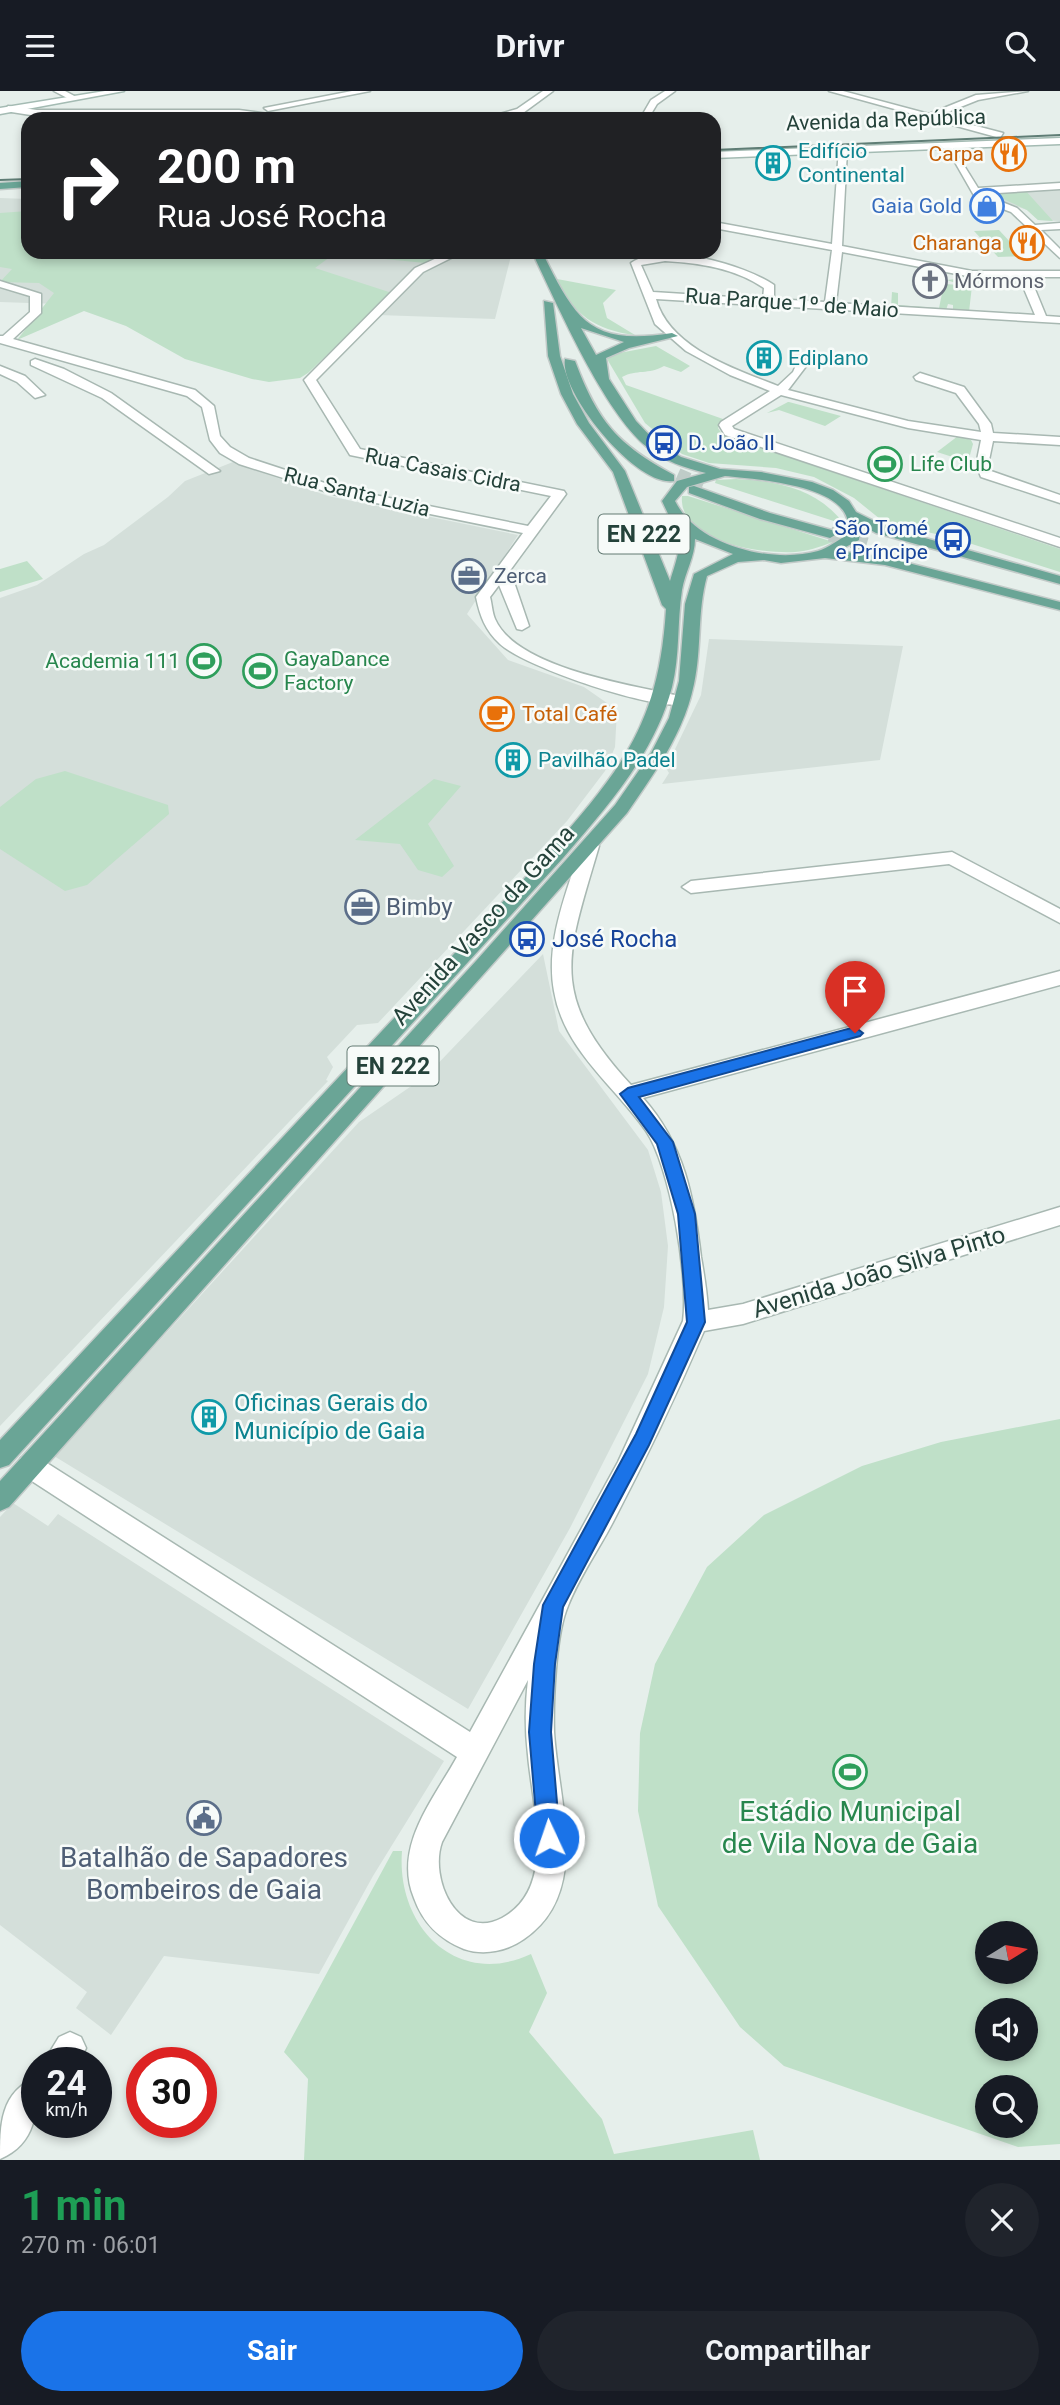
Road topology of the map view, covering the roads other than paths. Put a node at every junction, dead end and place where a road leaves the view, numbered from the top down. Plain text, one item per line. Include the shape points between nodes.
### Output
1 (58, 91) edge
2 (120, 91) edge
3 (366, 91) edge
4 (549, 91) edge
5 (671, 91) edge
6 (833, 91) edge
7 (1024, 91) edge
8 (74, 98) junction
9 (4, 110) edge
10 (26, 112) edge
11 (245, 112) edge
12 (516, 112) edge
13 (648, 112) edge
14 (930, 116) junction
15 (971, 132) junction
16 (1060, 132) edge
17 (932, 138) junction
18 (1060, 141) edge
19 (947, 145) junction
20 (721, 147) edge
21 (842, 150) junction
22 (721, 155) edge
23 (21, 176) edge
24 (0, 177) edge
25 (21, 184) edge
26 (0, 186) edge
27 (1060, 186) edge
28 (976, 191) junction
29 (721, 226) edge
30 (1060, 226) edge
31 (1033, 228) junction
32 (837, 250) junction
33 (1060, 255) edge
34 (443, 259) edge
35 (531, 259) edge
36 (539, 259) edge
37 (640, 259) edge
38 (674, 259) edge
39 (1060, 274) edge
40 (1024, 276) junction
41 (0, 284) edge
42 (649, 295) junction
43 (768, 301) junction
44 (554, 303) junction
45 (830, 306) junction
46 (1060, 320) edge
47 (1044, 321) junction
48 (672, 336) junction
49 (638, 341) junction
50 (2, 344) edge
51 (826, 358) dead end
52 (0, 370) edge
53 (920, 376) dead end
54 (608, 385) junction
55 (778, 391) junction
56 (39, 395) dead end
57 (988, 437) junction
58 (1060, 441) edge
59 (607, 452) junction
60 (214, 471) dead end
61 (724, 472) junction
62 (674, 476) tunnel mouth
63 (698, 488) tunnel mouth
64 (659, 491) junction
65 (1060, 499) edge
66 (853, 515) junction
67 (685, 529) junction
68 (533, 531) junction
69 (834, 531) tunnel mouth
70 (1060, 543) edge
71 (828, 554) junction
72 (762, 556) junction
73 (498, 577) junction
74 (1060, 580) edge
75 (1060, 589) edge
76 (1060, 597) edge
77 (1060, 607) edge
78 (672, 619) junction
79 (522, 626) dead end
80 (661, 697) junction
81 (682, 701) junction
82 (590, 846) junction
83 (691, 887) dead end
84 (1060, 917) edge
85 (1060, 978) edge
86 (628, 1094) junction
87 (1060, 1216) edge
88 (696, 1322) junction
89 (0, 1457) edge
90 (30, 1466) junction
91 (0, 1499) edge
92 (553, 1605) junction
93 (475, 1752) junction
94 (21, 2114) edge
95 (0, 2142) edge

1 - 8 street
2 - 8 street
3 - 11 street
4 - 12 street
5 - 13 street
6 - 14 street
7 - 14 street via 976,98
8 - 9 street
9 - 10 street
14 - 15 street
15 - 16 street, Avenida da República
15 - 17 street, Avenida da República
17 - 19 street
17 - 20 street, Avenida da República
18 - 19 street, Avenida da República
19 - 21 street, Avenida da República
19 - 28 street
21 - 22 street, Avenida da República
21 - 32 street
23 - 24 main road
25 - 26 main road
27 - 28 street
28 - 31 street via 979,197 1014,210
29 - 32 street
30 - 31 street
31 - 33 street
32 - 40 street via 972,274
32 - 45 street
34 - 68 street, Rua Casais Cidra via 419,270 310,380 355,452 559,494
35 - 44 main road
36 - 44 main road
37 - 42 street
38 - 43 street via 748,273 769,287
39 - 40 street
40 - 47 street
41 - 50 street via 36,294 35,313
42 - 43 street, Rua Parque 1º de Maio
42 - 48 street via 657,320
43 - 45 street, Rua Parque 1º de Maio
44 - 49 main road via 598,333
44 - 54 main road
44 - 59 main road via 554,356 566,394
44 - 62 main road via 576,381 603,428 625,452
45 - 47 street, Rua Parque 1º de Maio
46 - 47 street, Rua Parque 1º de Maio
48 - 49 main road
48 - 55 street via 732,375
49 - 54 main road via 600,357
50 - 60 street via 96,387
50 - 68 street, Rua Santa Luzia via 191,393 208,406 214,437 244,461 337,491
51 - 55 street via 802,363 801,372
52 - 56 street via 21,379
53 - 57 street via 960,390 985,424
54 - 61 main road via 627,418 652,445 695,467
55 - 57 street via 878,418
55 - 70 street via 732,418 725,425 729,432
57 - 58 street
57 - 65 street via 982,465 986,474
59 - 64 main road
59 - 78 main road, EN 222 via 620,471 663,582
61 - 64 main road via 685,482 672,491
61 - 66 main road via 804,483 836,498
63 - 69 main road via 765,516
64 - 67 main road via 671,516
66 - 71 main road via 854,537
66 - 74 main road via 881,530
67 - 72 main road via 717,547
67 - 78 main road, Avenida Vasco da Gama / EN 222 via 690,542 676,583
68 - 73 street
71 - 72 main road
71 - 77 main road via 885,561
72 - 81 main road, Avenida Vasco da Gama / EN 222 via 735,558 701,575 692,604
73 - 79 street via 508,585
73 - 80 street via 483,597 482,610 524,655 550,668
75 - 76 main road via 870,541
78 - 80 main road, Avenida Vasco da Gama / EN 222 via 670,660
80 - 81 street
80 - 89 main road, Avenida Vasco da Gama / EN 222 via 633,759 557,854
81 - 82 main road, Avenida Vasco da Gama / EN 222 via 659,753
82 - 86 street via 568,913 561,960 567,1009 583,1043
82 - 90 main road, Avenida Vasco da Gama / EN 222
83 - 84 street via 952,858
85 - 86 street
86 - 88 street via 664,1142 686,1214
87 - 88 street, Avenida João Silva Pinto via 743,1314
88 - 92 street via 643,1439
90 - 91 main road, Avenida Vasco da Gama / EN 222
90 - 93 street
92 - 93 street
92 - 93 street via 540,1732 549,1883 539,1908 521,1927 496,1937 467,1935 446,1923 429,1900 422,1872 426,1844
94 - 95 street

